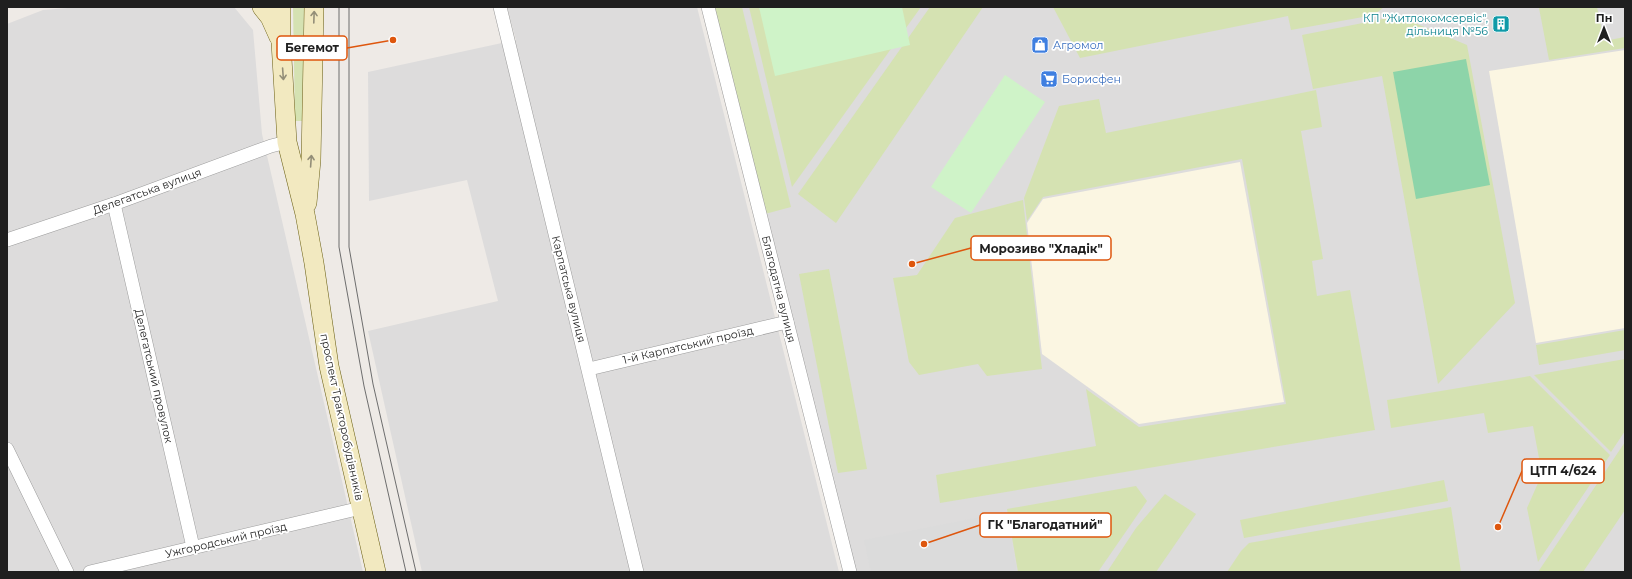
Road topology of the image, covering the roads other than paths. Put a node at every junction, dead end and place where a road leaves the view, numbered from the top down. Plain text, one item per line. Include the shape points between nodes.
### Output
1 (262, 7) edge
2 (281, 7) edge
3 (314, 7) edge
4 (500, 7) edge
5 (708, 7) edge
6 (281, 42) junction
7 (287, 142) junction
8 (114, 204) junction
9 (305, 214) junction
10 (7, 240) edge
11 (787, 322) junction
12 (588, 369) junction
13 (7, 449) edge
14 (361, 508) junction
15 (193, 547) junction
16 (67, 572) edge
17 (90, 572) edge
18 (376, 572) edge
19 (637, 572) edge
20 (850, 572) edge

1 - 6 main road via 270,17
2 - 6 main road, проспект Тракторобудівників
9 -> 3 main road, проспект Тракторобудівників via 311,160
4 - 12 street, Карпатська вулиця
5 - 11 street, Благодатна вулиця
6 -> 7 main road, проспект Тракторобудівників
7 - 8 street, Делегатська вулиця
7 - 9 main road, проспект Тракторобудівників
8 - 10 street, Делегатська вулиця
8 - 15 street, Делегатський провулок
9 - 14 main road, проспект Тракторобудівників via 329,366
11 - 12 street, 1-й Карпатський проїзд
11 - 20 street, Благодатна вулиця
12 - 19 street, Карпатська вулиця
13 - 16 street
14 - 15 street, Ужгородський проїзд
14 - 18 main road, проспект Тракторобудівників
15 - 17 street, Ужгородський проїзд

